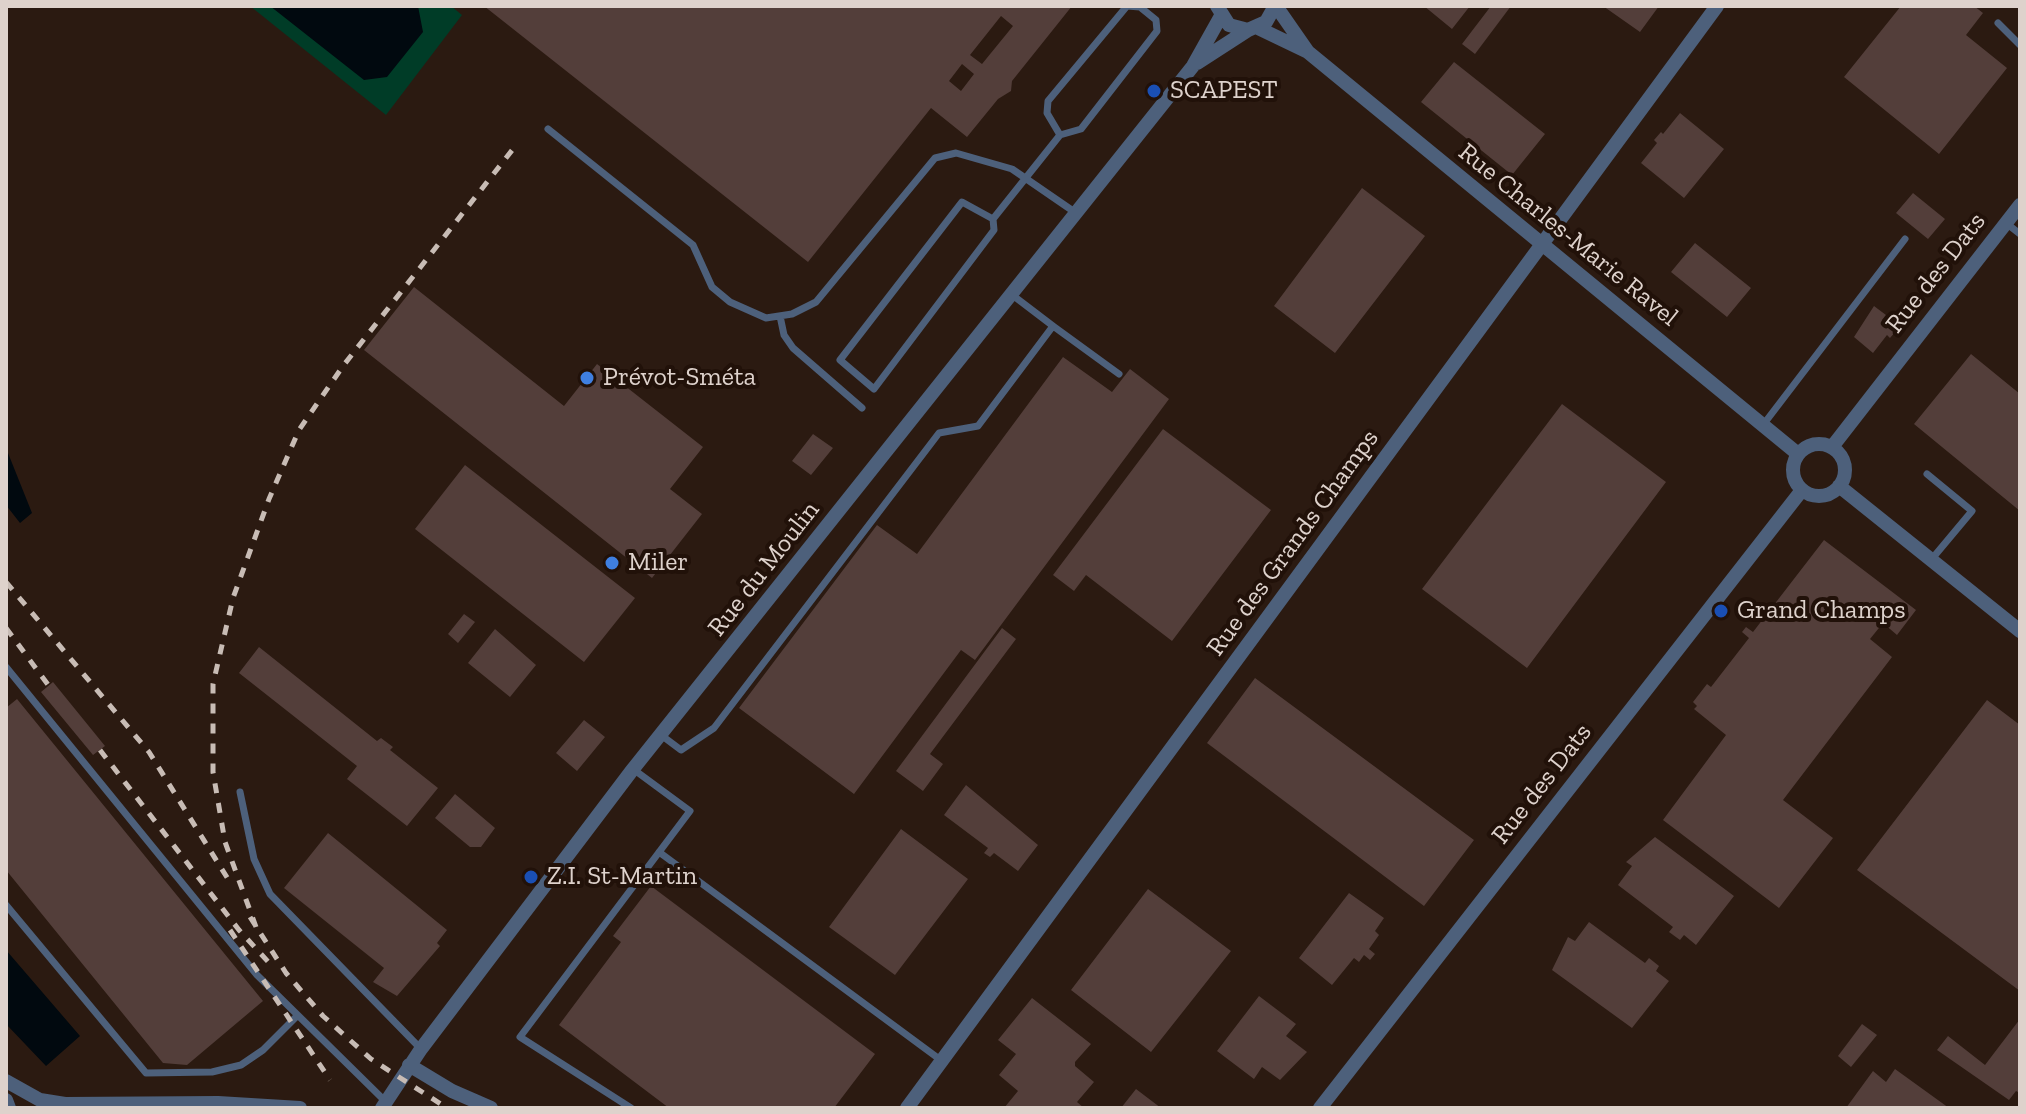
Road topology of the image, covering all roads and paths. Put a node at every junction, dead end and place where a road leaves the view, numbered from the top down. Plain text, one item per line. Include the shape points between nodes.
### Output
1 (1275, 6) edge
2 (1717, 6) edge
3 (1219, 11) edge
4 (1998, 23) dead end
5 (1253, 29) junction
6 (2020, 45) edge
7 (1308, 52) junction
8 (1193, 66) junction
9 (548, 129) dead end
10 (1060, 135) junction
11 (1026, 178) junction
12 (2020, 205) edge
13 (1076, 213) junction
14 (993, 219) junction
15 (2006, 223) junction
16 (2020, 234) edge
17 (1905, 239) dead end
18 (1543, 245) junction
19 (1011, 293) junction
20 (780, 316) junction
21 (1053, 326) junction
22 (1119, 374) dead end
23 (862, 408) dead end
24 (1763, 425) junction
25 (1832, 447) junction
26 (1798, 454) junction
27 (1927, 474) dead end
28 (1839, 486) junction
29 (1802, 490) junction
30 (1931, 560) junction
31 (2020, 631) edge
32 (6, 667) edge
33 (661, 735) junction
34 (633, 769) junction
35 (240, 792) dead end
36 (659, 852) junction
37 (6, 905) edge
38 (297, 1016) junction
39 (421, 1049) junction
40 (942, 1061) junction
41 (409, 1065) junction
42 (6, 1081) edge
43 (6, 1100) edge
44 (384, 1105) edge
45 (9, 1108) edge
46 (300, 1108) edge
47 (491, 1108) edge
48 (631, 1108) edge
49 (907, 1108) edge
50 (1320, 1108) edge

1 - 5 street, Rue du Moulin via 1266,22
1 - 7 street, Rue Charles-Marie Ravel
2 - 18 street, Rue des Grands Champs
3 - 5 street, Rue Charles-Marie Ravel via 1229,25
3 - 8 street, Rue du Moulin
4 - 6 lane
5 - 7 street, Rue Charles-Marie Ravel
5 - 8 street, Rue du Moulin
7 - 18 street, Rue Charles-Marie Ravel
8 - 13 street, Rue du Moulin
9 - 20 lane via 693,245 712,287 730,302 766,318
10 - 10 lane via 1047,113 1048,101 1127,6 1140,7 1156,20 1157,31 1081,129
10 - 11 lane
11 - 13 lane
11 - 14 lane
11 - 20 lane via 975,156 935,158 816,302
12 - 15 street, Rue des Dats
13 - 19 street, Rue du Moulin
14 - 14 lane via 962,202 840,360 874,389 994,230
15 - 16 lane
15 - 25 street, Rue des Dats
17 - 24 lane
18 - 24 street, Rue Charles-Marie Ravel
18 - 40 street, Rue des Grands Champs
19 - 21 lane
19 - 33 street, Rue du Moulin
20 - 23 lane via 793,348
21 - 22 lane
21 - 33 lane via 978,426 939,433 714,728 681,750
24 - 26 street, Rue Charles-Marie Ravel
25 - 26 street via 1817,443
25 - 28 street via 1843,460
26 - 29 street via 1792,469
27 - 30 lane via 1972,511
28 - 29 street via 1825,495
28 - 30 street
29 - 50 street, Rue des Dats
30 - 31 street
32 - 38 lane via 257,975
33 - 34 street, Rue du Moulin
34 - 36 lane via 690,811
34 - 39 street, Rue du Moulin
35 - 39 lane via 254,859 270,894
36 - 40 lane
36 - 48 lane via 520,1037
37 - 38 lane via 146,1073 212,1072 241,1065
38 - 44 lane
39 - 41 street, Rue du Moulin
40 - 49 street, Rue des Grands Champs
41 - 44 street, Rue du Moulin
41 - 47 street
42 - 46 street via 40,1100 65,1104
43 - 45 street

